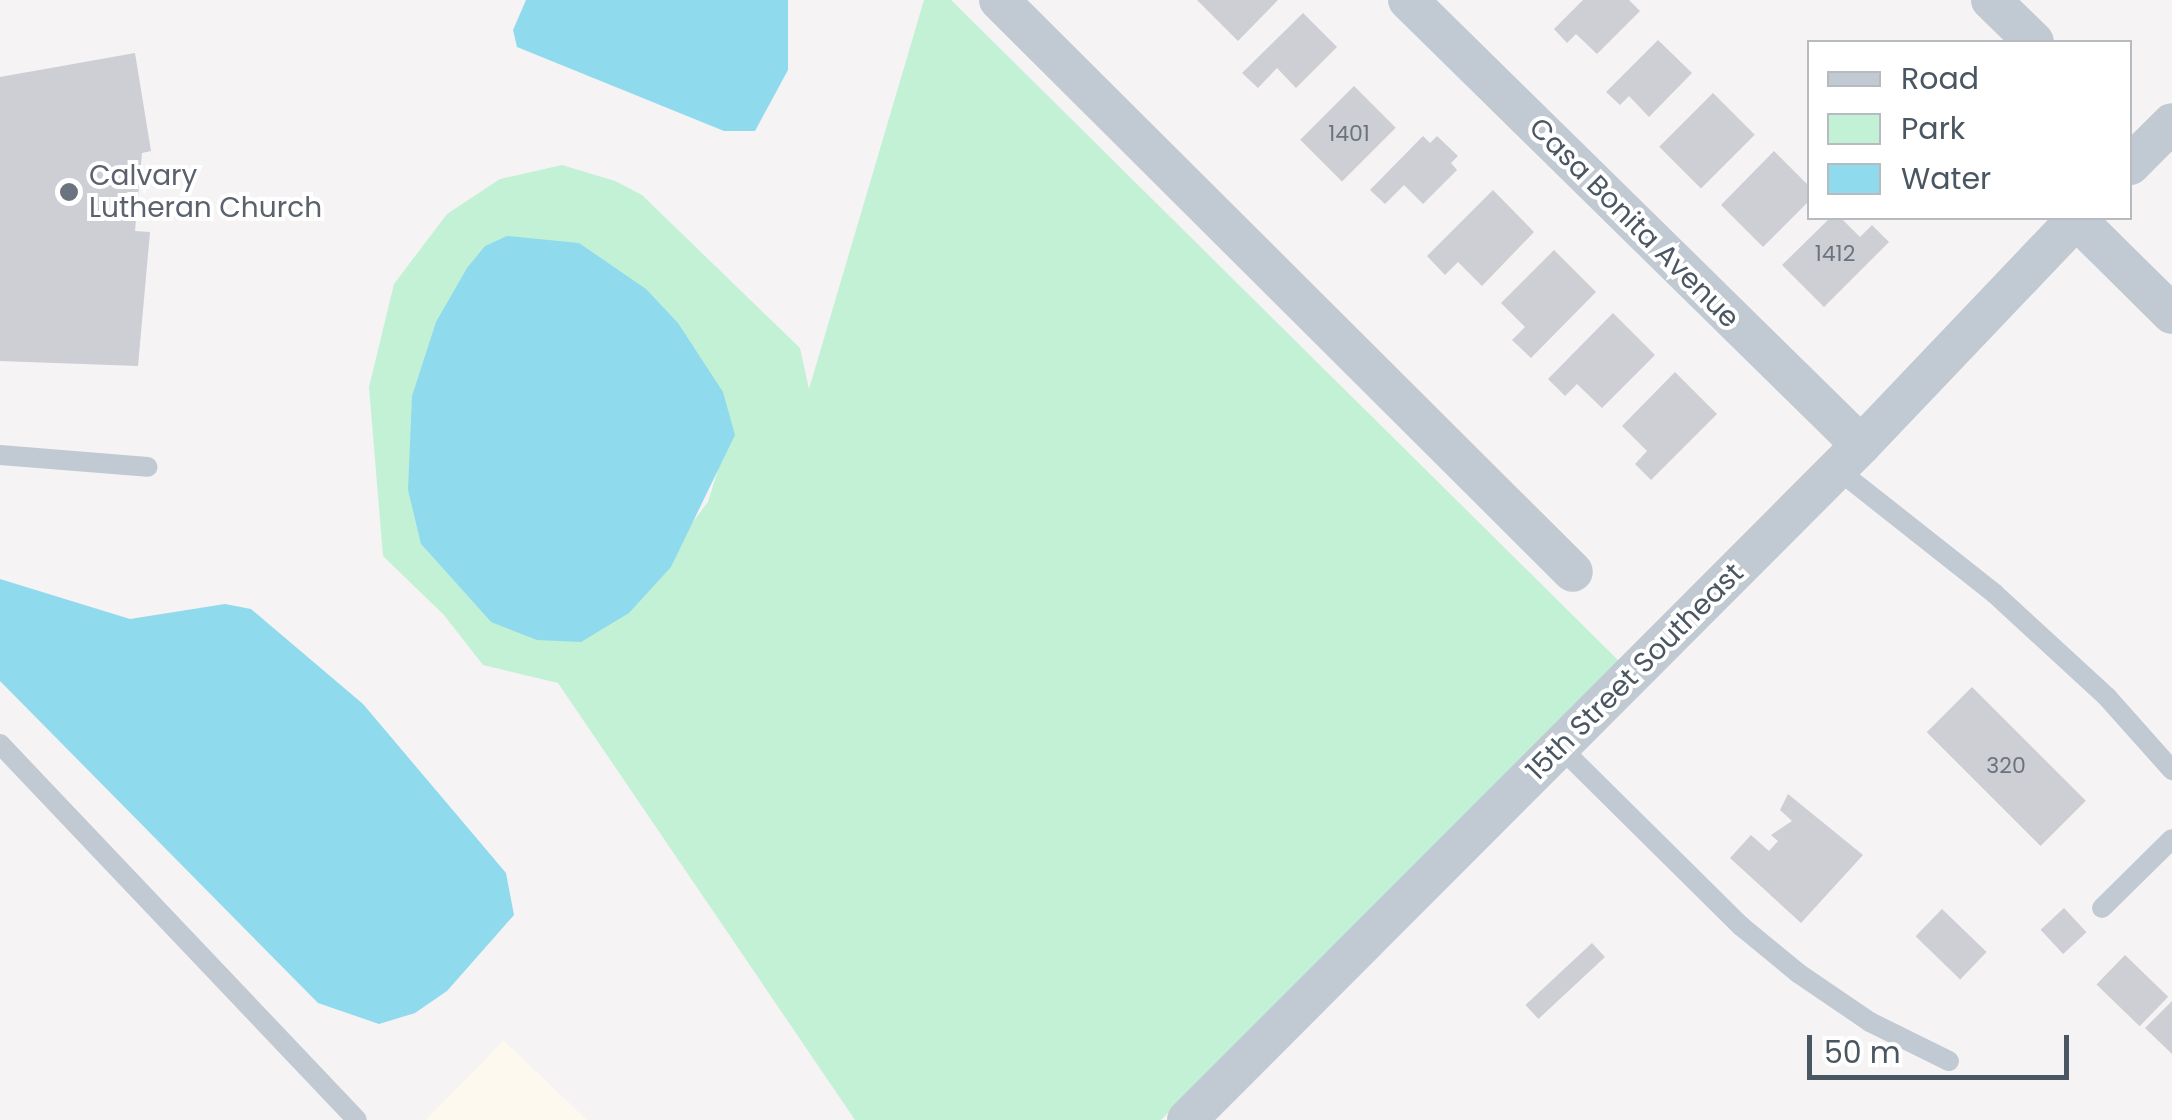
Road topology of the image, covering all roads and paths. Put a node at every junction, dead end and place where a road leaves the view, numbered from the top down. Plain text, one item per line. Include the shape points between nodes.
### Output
1 (999, 0) edge
2 (1408, 0) edge
3 (1991, 0) edge
4 (2032, 40) edge
5 (2172, 123) edge
6 (2134, 151) edge
7 (2074, 220) edge
8 (2078, 220) edge
9 (2172, 314) edge
10 (0, 455) edge
11 (1849, 457) junction
12 (148, 467) dead end
13 (1573, 572) dead end
14 (0, 744) edge
15 (1560, 746) junction
16 (2172, 770) edge
17 (2172, 839) edge
18 (2102, 908) dead end
19 (1949, 1061) dead end
20 (1192, 1118) edge
21 (357, 1120) edge

1 - 13 street
2 - 11 street, Casa Bonita Avenue
3 - 4 street
5 - 6 street
7 - 11 street, 15th Street Southeast
8 - 9 street
10 - 12 lane
11 - 15 street, 15th Street Southeast
11 - 16 lane via 2107,697
14 - 21 lane
15 - 19 lane via 1756,938 1870,1022
15 - 20 street, 15th Street Southeast
17 - 18 lane

